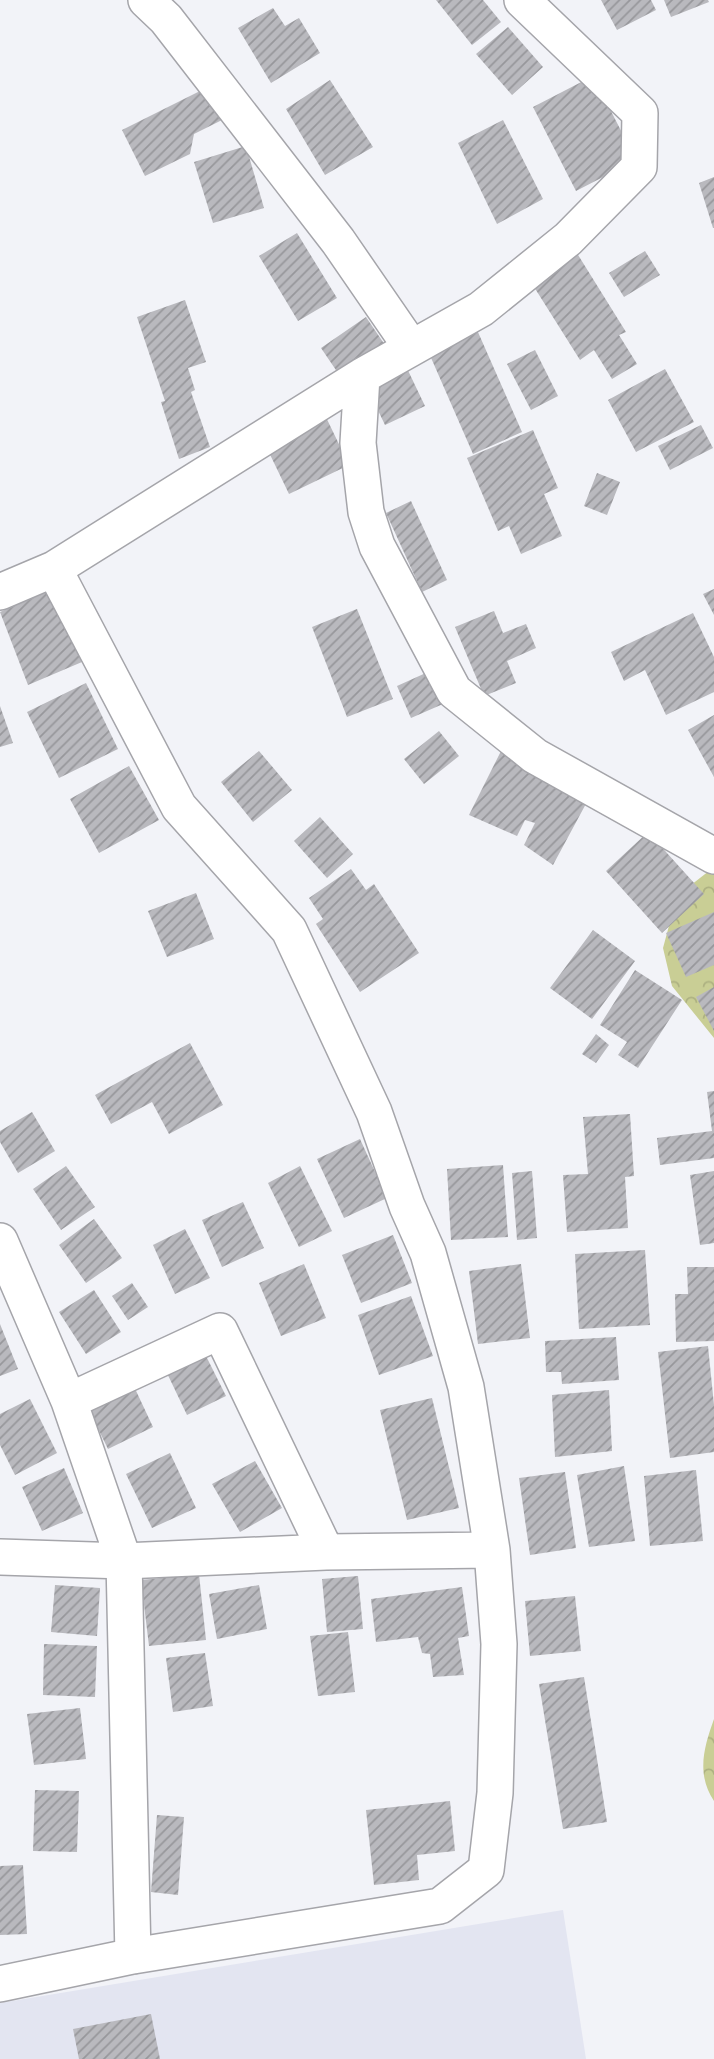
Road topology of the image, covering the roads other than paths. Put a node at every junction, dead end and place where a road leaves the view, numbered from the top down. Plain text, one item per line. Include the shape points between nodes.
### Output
1 (146, 0) edge
2 (522, 0) edge
3 (411, 347) junction
4 (362, 376) junction
5 (54, 569) junction
6 (0, 592) edge
7 (714, 856) edge
8 (0, 1241) edge
9 (69, 1401) junction
10 (492, 1550) junction
11 (326, 1552) junction
12 (0, 1557) edge
13 (124, 1561) junction
14 (132, 1956) junction
15 (0, 1984) edge

1 - 3 street via 166,19 338,241
2 - 3 street via 640,113 639,167 568,239 481,309
3 - 4 street
4 - 5 street
4 - 7 street via 358,443 366,512 377,546 454,691 535,756
5 - 6 street
5 - 10 street via 178,807 289,930 374,1112 428,1253 466,1387
8 - 9 street
9 - 11 street via 220,1331
9 - 13 street
10 - 11 street
10 - 14 street via 499,1644 495,1793 486,1871 440,1906
11 - 13 street
12 - 13 street
13 - 14 street
14 - 15 street

